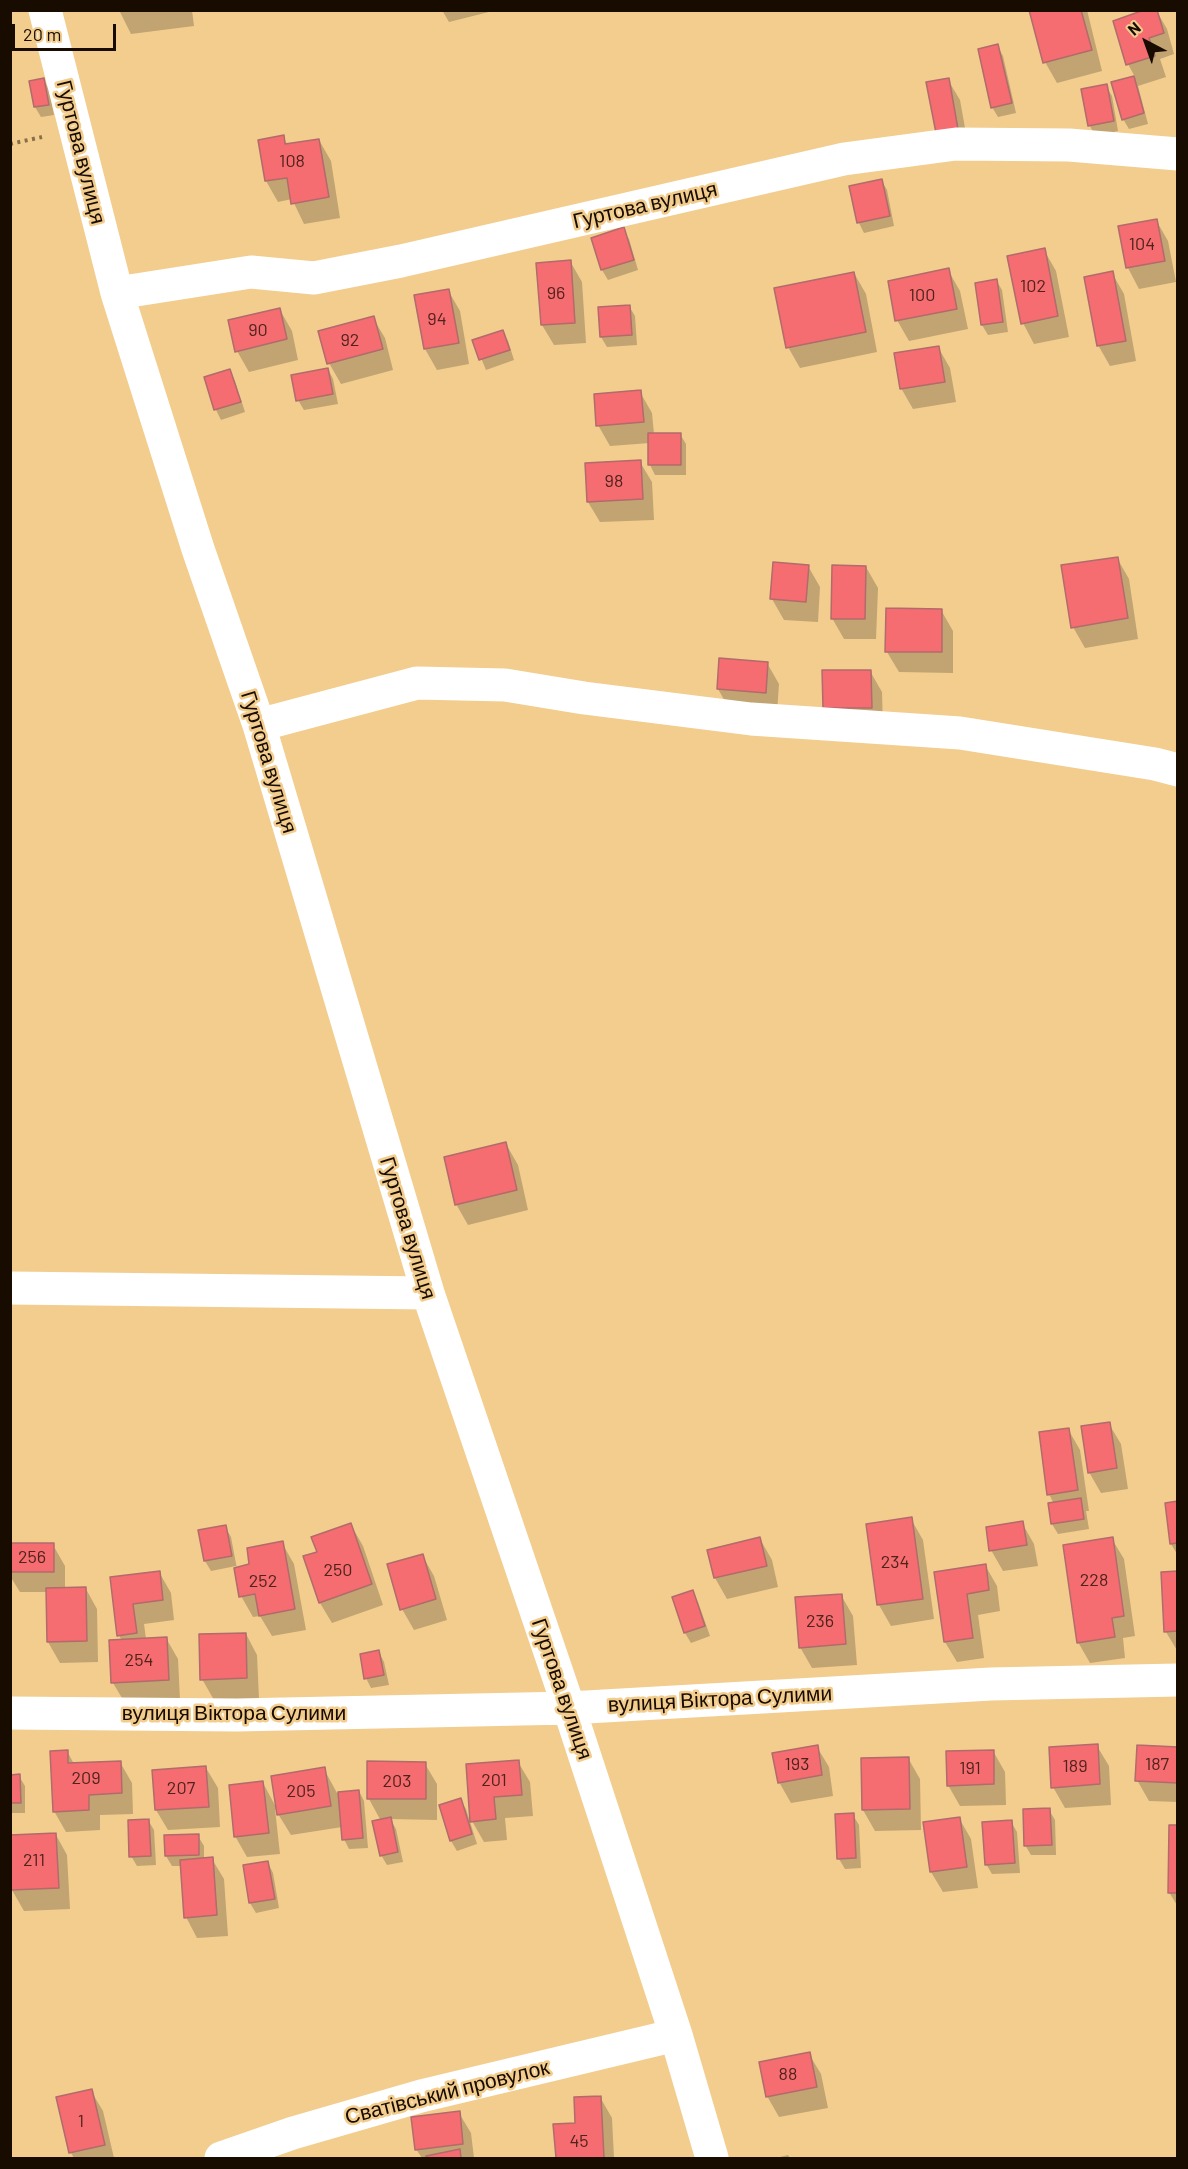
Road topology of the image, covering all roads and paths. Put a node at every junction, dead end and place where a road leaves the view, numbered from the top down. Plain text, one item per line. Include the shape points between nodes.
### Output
1 (45, 10) edge
2 (1178, 154) edge
3 (117, 293) junction
4 (259, 725) junction
5 (1178, 770) edge
6 (10, 1288) edge
7 (428, 1293) junction
8 (1178, 1680) edge
9 (569, 1707) junction
10 (10, 1713) edge
11 (676, 2035) junction
12 (294, 2146) edge
13 (221, 2158) edge
14 (712, 2158) edge

1 - 3 street, Гуртова вулиця
2 - 3 street, Гуртова вулиця via 1069,145 956,144 855,158 314,278 251,272
3 - 4 street, Гуртова вулиця
4 - 5 street via 417,682 505,685 751,720 960,733
4 - 7 street, Гуртова вулиця
6 - 7 street
7 - 9 street, Гуртова вулиця
8 - 9 street, вулиця Віктора Сулими via 991,1684
9 - 10 street, вулиця Віктора Сулими via 237,1715
9 - 11 street, Гуртова вулиця
11 - 12 street, Сватівський провулок via 421,2096
11 - 14 street, Гуртова вулиця
12 - 13 street, Сватівський провулок

